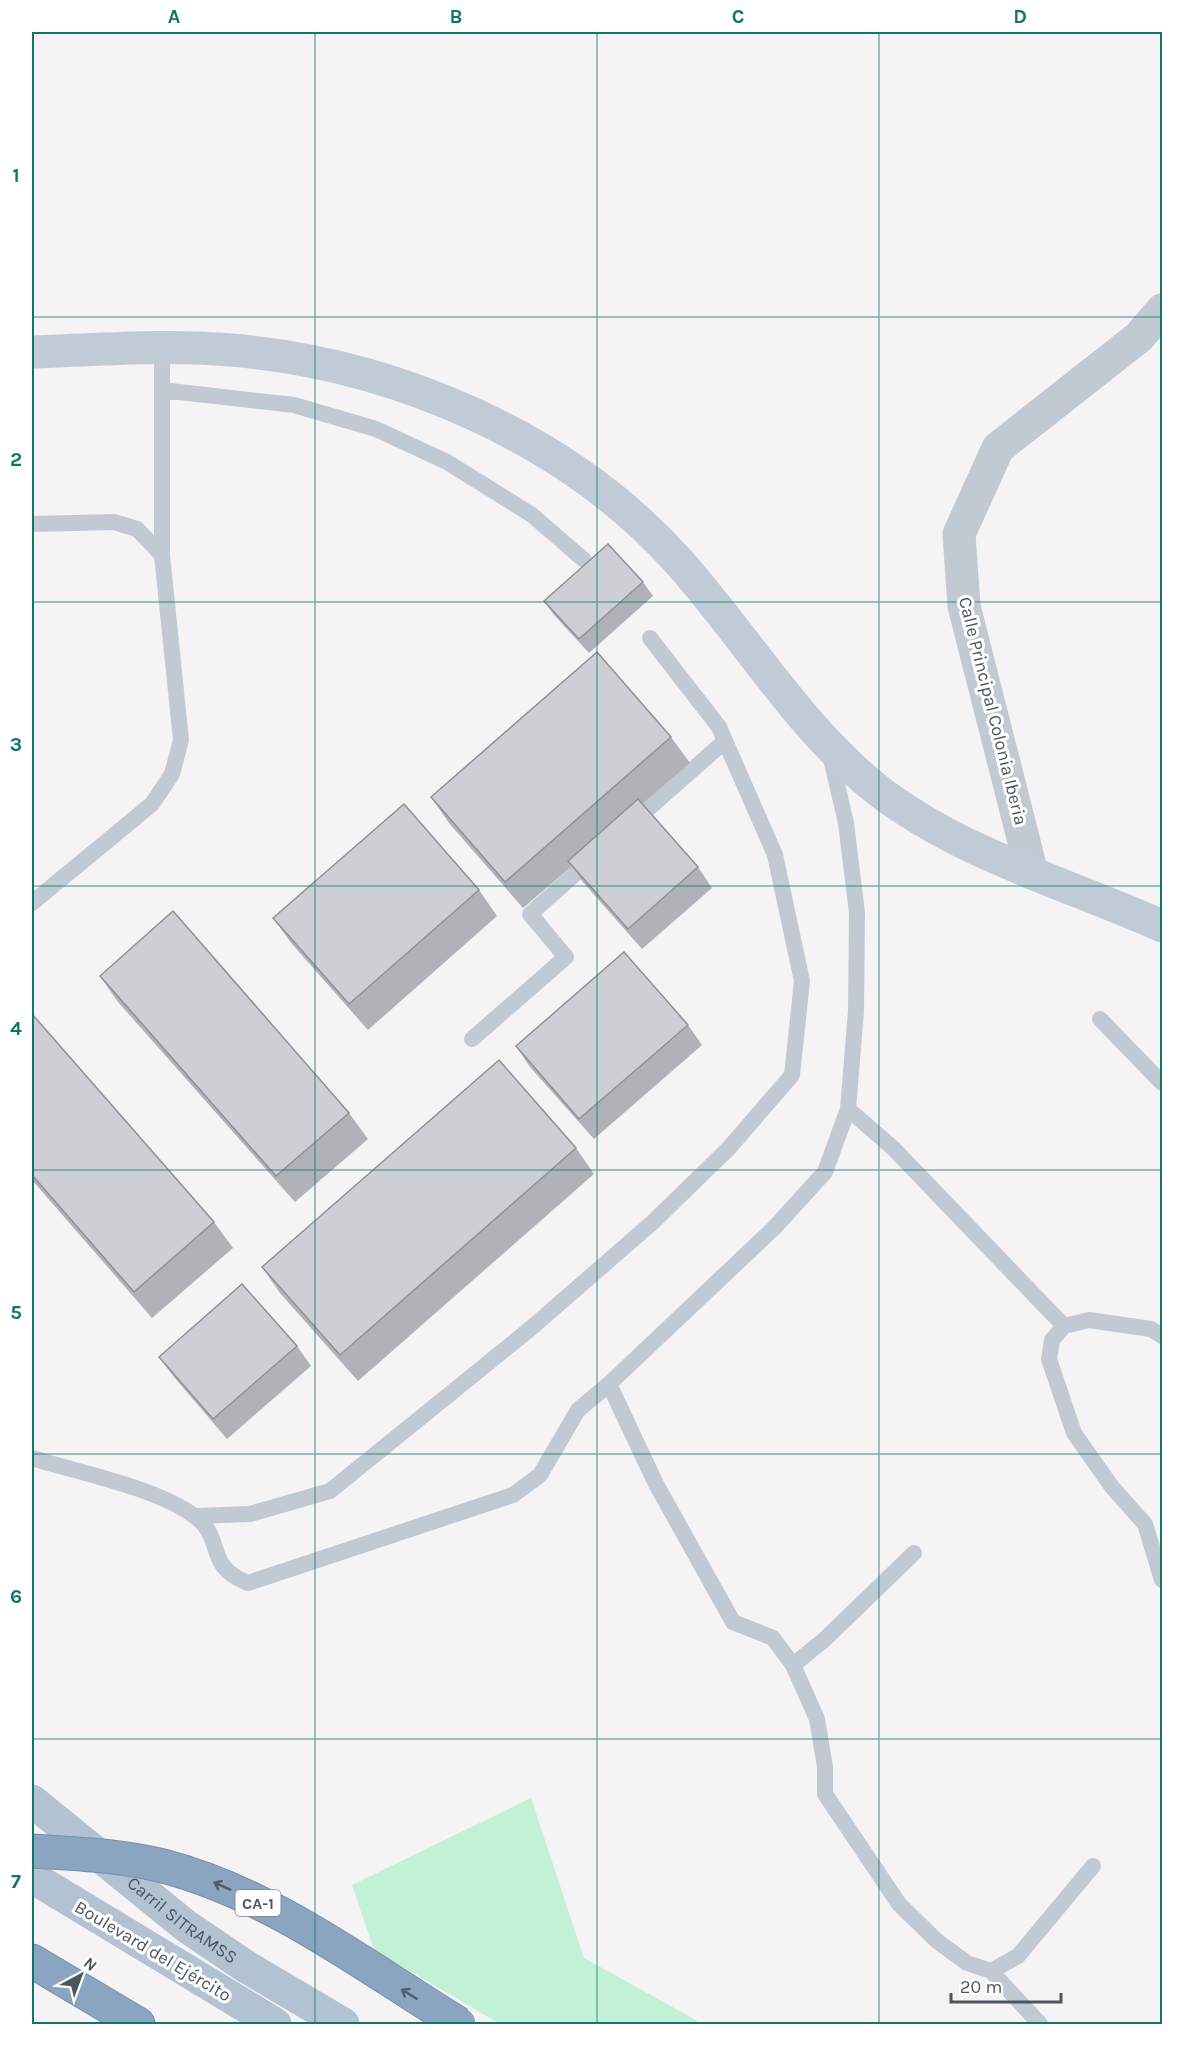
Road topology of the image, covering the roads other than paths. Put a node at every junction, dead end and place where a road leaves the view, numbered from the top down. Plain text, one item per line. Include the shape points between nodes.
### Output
1 (1162, 310) edge
2 (162, 349) junction
3 (32, 352) edge
4 (162, 390) junction
5 (32, 524) edge
6 (162, 555) junction
7 (584, 560) dead end
8 (650, 638) dead end
9 (725, 741) junction
10 (829, 748) junction
11 (618, 835) edge
12 (601, 851) edge
13 (1032, 873) junction
14 (32, 903) edge
15 (1162, 926) edge
16 (1100, 1019) dead end
17 (472, 1039) dead end
18 (1162, 1083) edge
19 (848, 1109) junction
20 (1064, 1326) junction
21 (1162, 1336) edge
22 (609, 1384) junction
23 (32, 1458) edge
24 (195, 1515) junction
25 (914, 1554) dead end
26 (1162, 1580) edge
27 (793, 1665) junction
28 (32, 1801) edge
29 (32, 1851) edge
30 (1093, 1866) dead end
31 (32, 1877) edge
32 (32, 1962) edge
33 (991, 1971) junction
34 (138, 2025) edge
35 (275, 2025) edge
36 (343, 2025) edge
37 (459, 2025) edge
38 (1040, 2025) edge

1 - 13 street, Calle Principal Colonia Iberia via 1139,336 998,448 959,534 964,606
2 - 3 street
2 - 4 lane
2 - 10 street via 230,350 308,360 414,388 522,439 576,471 678,561
4 - 6 lane
4 - 7 lane via 294,405 376,429 447,462 495,491 532,515
5 - 6 lane via 114,522 137,529
6 - 14 lane via 181,740 172,774 152,804
8 - 9 lane via 719,727
9 - 11 lane
9 - 24 lane via 775,855 802,981 792,1075 729,1148 653,1222 530,1329 330,1491 249,1514
10 - 13 street via 918,818 973,848
10 - 19 lane via 846,823 857,913 856,1011
12 - 17 lane via 530,914 566,957
13 - 15 street
16 - 18 lane
19 - 20 lane via 893,1148
19 - 22 lane via 825,1172 774,1228
20 - 21 lane via 1089,1320 1117,1322 1151,1329
20 - 26 lane via 1052,1340 1049,1359 1074,1433 1112,1487 1145,1524
22 - 24 lane via 578,1410 540,1475 513,1495 248,1583 232,1577 221,1566 210,1531
22 - 27 lane via 656,1484 733,1622 773,1638
23 - 24 lane via 166,1499
25 - 27 lane
27 - 33 lane via 817,1719 825,1794 899,1904 937,1941
28 - 36 main road, Carril SITRAMSS via 186,1926
37 -> 29 highway, CA-1, bridge via 281,1914 214,1882 117,1857
30 - 33 lane via 1018,1956
31 - 35 main road, Boulevard del Ejército
32 - 34 highway
33 - 38 lane

